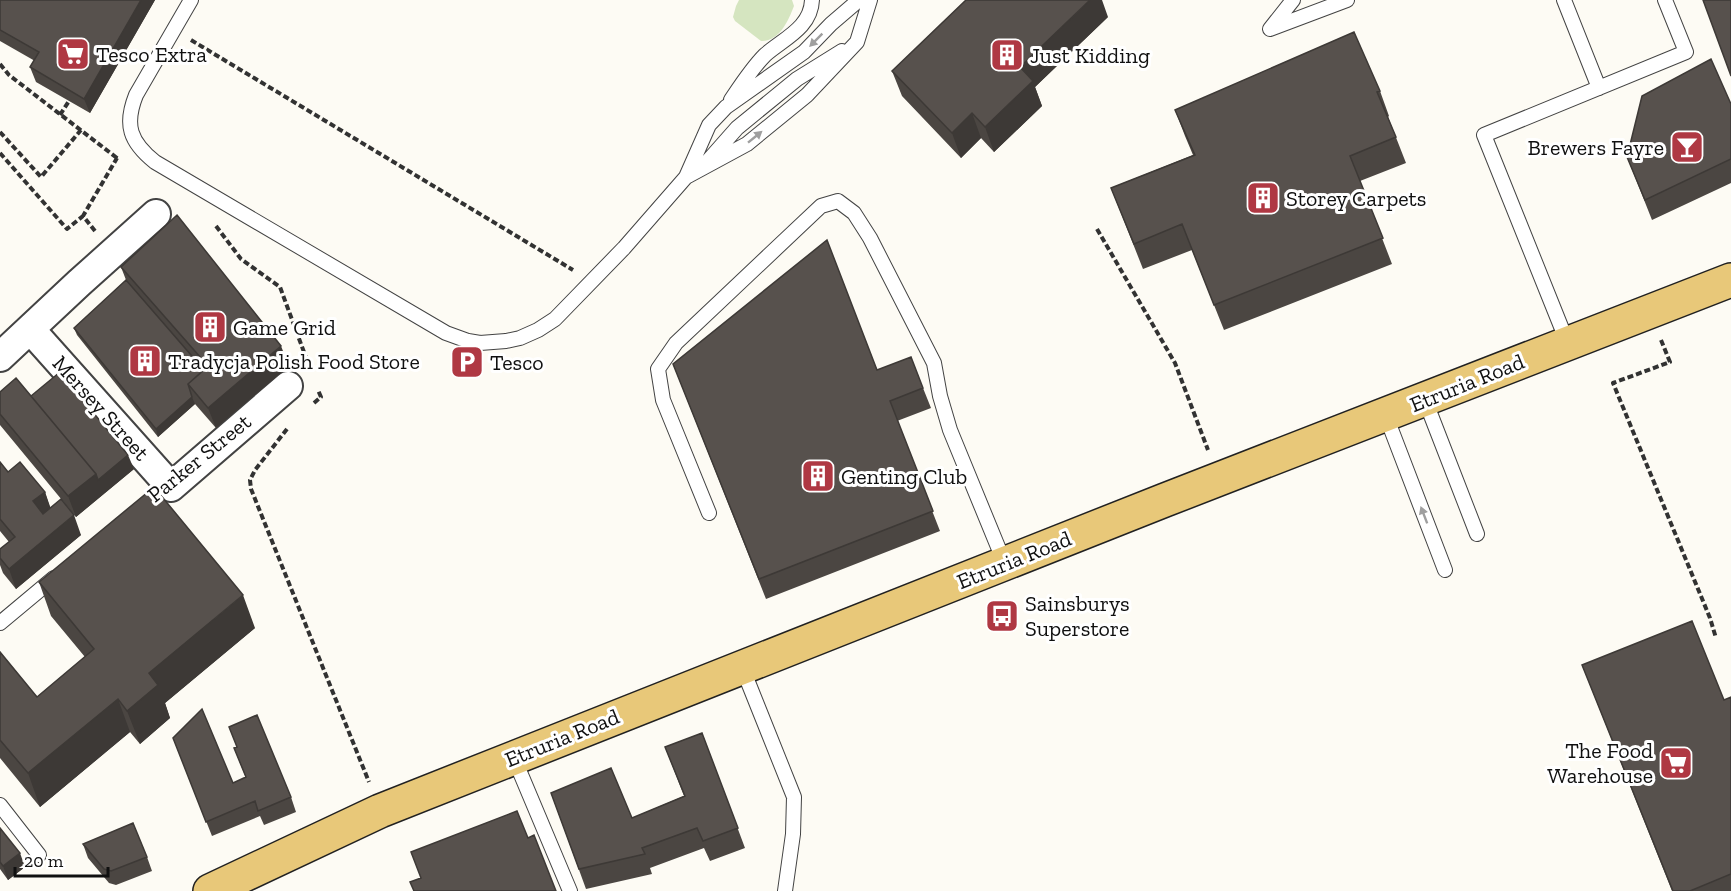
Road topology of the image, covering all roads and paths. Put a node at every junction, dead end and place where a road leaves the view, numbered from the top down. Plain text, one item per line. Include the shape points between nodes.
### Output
1 (191, 0) edge
2 (812, 0) edge
3 (859, 0) edge
4 (870, 0) edge
5 (1293, 0) edge
6 (1347, 0) edge
7 (1564, 0) edge
8 (1665, 0) edge
9 (174, 29) junction
10 (0, 64) edge
11 (1599, 88) junction
12 (69, 101) edge
13 (726, 107) junction
14 (60, 115) junction
15 (81, 130) junction
16 (0, 132) edge
17 (133, 136) junction
18 (0, 153) edge
19 (117, 158) junction
20 (127, 165) dead end
21 (686, 177) junction
22 (90, 204) dead end
23 (156, 214) dead end
24 (83, 216) dead end
25 (212, 220) dead end
26 (1097, 229) dead end
27 (1731, 263) edge
28 (1731, 280) edge
29 (592, 282) junction
30 (1650, 312) junction
31 (30, 329) junction
32 (1568, 344) junction
33 (0, 357) edge
34 (308, 364) dead end
35 (288, 386) dead end
36 (316, 386) dead end
37 (1425, 400) junction
38 (306, 410) dead end
39 (1386, 416) junction
40 (292, 423) dead end
41 (1219, 479) junction
42 (163, 491) joint
43 (709, 513) dead end
44 (1477, 534) dead end
45 (1005, 564) junction
46 (1445, 570) dead end
47 (61, 572) edge
48 (0, 623) edge
49 (1716, 638) dead end
50 (742, 667) junction
51 (514, 758) junction
52 (0, 805) edge
53 (380, 811) junction
54 (39, 855) dead end
55 (210, 891) edge
56 (570, 891) edge
57 (785, 891) edge

1 - 9 lane
2 - 13 lane via 807,18 799,28 765,56
3 -> 13 lane via 804,52
4 - 21 lane via 857,42 807,95 747,144
5 - 6 lane via 1270,29
7 - 11 lane
8 - 11 lane via 1686,52
9 - 17 lane via 136,95 130,111
9 - 29 path
10 - 14 path
11 - 32 lane via 1484,135
12 - 14 path
13 - 21 lane via 709,125
14 - 15 path
15 - 16 path via 41,177
15 - 19 path
17 - 19 path
17 - 29 lane via 155,162 446,333 468,341 506,341 538,330 555,319
18 - 24 path via 67,229
19 - 20 path
19 - 22 path
21 - 29 lane
23 - 31 street
25 - 34 path via 241,259 280,287
26 - 41 path via 1175,363
27 - 30 main road, Etruria Road
28 - 30 main road, Etruria Road
30 - 32 main road, Etruria Road
30 - 49 path via 1670,362 1613,383
31 - 33 street
31 - 42 street, Mersey Street
32 - 37 main road, Etruria Road
35 - 42 street, Parker Street
36 - 38 path via 321,397
37 - 39 main road, Etruria Road
37 - 44 lane
39 - 41 main road, Etruria Road
46 -> 39 lane
40 - 53 path via 255,470 251,489
41 - 45 main road, Etruria Road
43 - 45 lane via 663,400 658,369 676,343 812,214 838,201 854,213 870,238 934,363 950,430
45 - 50 main road, Etruria Road
47 - 48 lane
50 - 51 main road, Etruria Road
50 - 57 lane via 794,797
51 - 53 main road, Etruria Road
51 - 56 lane
52 - 54 lane
53 - 55 main road, Etruria Road

